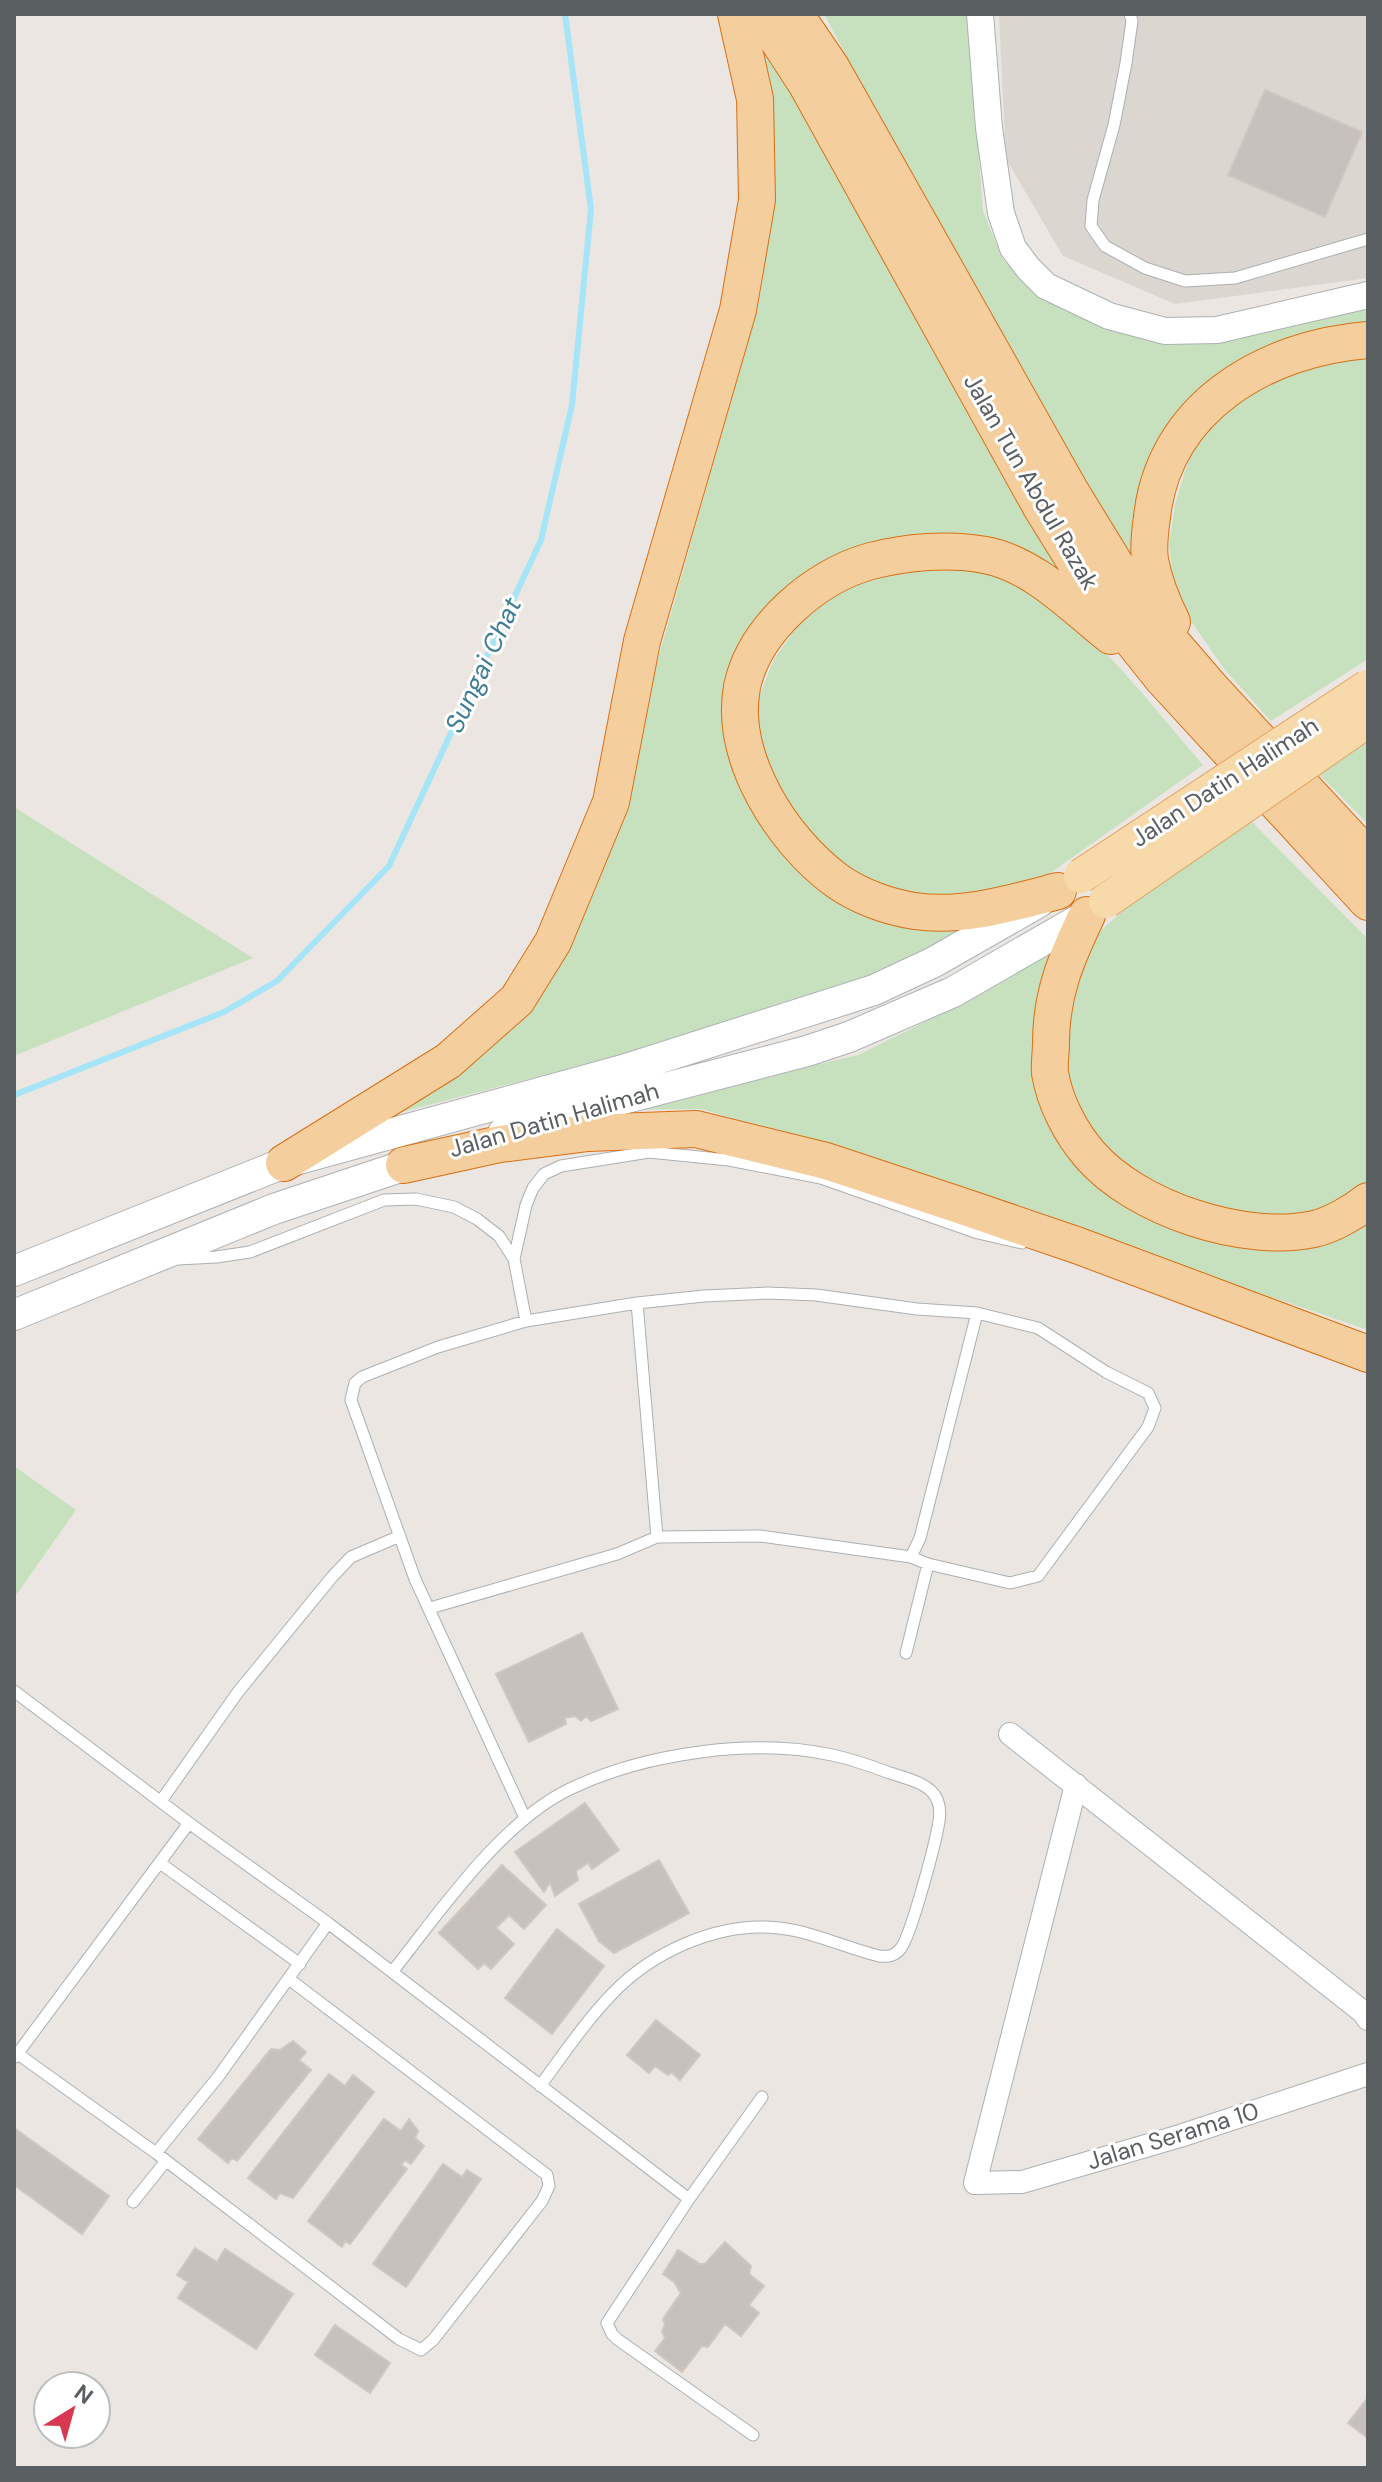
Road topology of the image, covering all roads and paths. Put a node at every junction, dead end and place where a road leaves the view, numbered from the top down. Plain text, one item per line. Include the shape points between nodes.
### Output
1 (736, 14) edge
2 (761, 14) edge
3 (795, 14) edge
4 (980, 14) edge
5 (1130, 14) edge
6 (1368, 239) edge
7 (1368, 295) edge
8 (1368, 340) edge
9 (1162, 678) junction
10 (1368, 687) edge
11 (1211, 688) junction
12 (1368, 720) edge
13 (1368, 857) edge
14 (1070, 884) junction
15 (1368, 902) edge
16 (1096, 908) junction
17 (284, 1163) junction
18 (404, 1165) junction
19 (1368, 1201) edge
20 (1079, 1246) junction
21 (514, 1259) junction
22 (147, 1260) junction
23 (14, 1271) edge
24 (637, 1303) junction
25 (977, 1313) junction
26 (14, 1315) edge
27 (526, 1321) junction
28 (1368, 1354) edge
29 (400, 1536) junction
30 (657, 1537) junction
31 (911, 1557) junction
32 (928, 1564) junction
33 (430, 1608) junction
34 (906, 1653) dead end
35 (14, 1691) edge
36 (1010, 1734) dead end
37 (1076, 1785) junction
38 (161, 1801) junction
39 (525, 1818) junction
40 (189, 1823) junction
41 (160, 1863) junction
42 (328, 1923) junction
43 (300, 1964) junction
44 (392, 1972) junction
45 (289, 1979) junction
46 (1368, 2019) edge
47 (16, 2056) edge
48 (1368, 2074) edge
49 (540, 2086) junction
50 (762, 2097) dead end
51 (156, 2153) junction
52 (166, 2161) junction
53 (689, 2199) junction
54 (133, 2202) dead end
55 (753, 2435) dead end

1 - 17 highway via 755,99 757,200 738,310 642,641 611,802 553,942 517,1000 448,1061
2 - 9 highway, Jalan Tun Abdul Razak via 807,85 1041,507 1095,594
3 - 11 highway, Jalan Tun Abdul Razak via 831,67 1142,608
4 - 7 street via 1001,213 1013,248 1046,286 1109,316 1165,331 1217,330
5 - 6 lane via 1114,125 1093,200 1091,226 1105,246 1145,268 1185,281 1235,278
8 - 11 highway via 1282,358 1235,383 1195,418 1163,468 1154,497 1149,556 1156,589
9 - 14 highway via 1018,566 986,555 942,552 870,561 840,574 805,595 756,651 740,705 752,771 773,813 837,881 914,911 952,913
9 - 15 highway, Jalan Tun Abdul Razak
10 - 14 main road, Jalan Datin Halimah, bridge
11 - 13 highway, Jalan Tun Abdul Razak
12 - 16 main road, Jalan Datin Halimah, bridge
14 - 17 main road, Jalan Datin Halimah via 993,931 874,990 623,1070
16 - 18 main road, Jalan Datin Halimah via 953,992 849,1037 546,1119
16 - 19 highway via 1067,956 1051,1011 1050,1073 1064,1118 1091,1156 1153,1200 1206,1222 1264,1234 1316,1229
17 - 23 main road, Jalan Datin Halimah
18 - 20 highway via 500,1144 696,1129 826,1161
18 - 22 main road, Jalan Datin Halimah
20 - 21 lane via 990,1236 821,1178 729,1160 649,1152 561,1166 544,1174 526,1205
20 - 28 highway
21 - 22 lane via 499,1236 477,1219 454,1207 416,1199 384,1200 250,1252
21 - 27 lane
22 - 26 main road, Jalan Datin Halimah
24 - 25 lane via 768,1293
24 - 27 lane
24 - 30 lane
25 - 31 lane
25 - 32 lane via 1038,1328 1148,1393 1155,1408 1148,1427 1038,1576 1010,1583
27 - 29 lane via 438,1347 355,1383 353,1409
29 - 33 lane
29 - 38 lane via 351,1557 332,1577 238,1692
30 - 31 lane via 760,1536
30 - 33 lane via 617,1554
31 - 32 lane
32 - 34 lane
33 - 39 lane
35 - 38 lane
36 - 37 street
37 - 46 street
37 - 48 street, Jalan Serama 10 via 975,2183 1022,2182
38 - 40 lane
39 - 44 lane
39 - 49 lane via 572,1788 616,1771 755,1748 833,1755 872,1766 925,1786 940,1804 907,1936 896,1953 879,1956 779,1928 708,1934 645,1967 613,1993
40 - 41 lane
40 - 42 lane
41 - 43 lane
41 - 47 lane
42 - 43 lane
42 - 44 lane
43 - 45 lane
44 - 49 lane
45 - 51 lane
45 - 52 lane via 545,2172 549,2183 542,2201 421,2350 399,2339
47 - 51 lane
49 - 53 lane
50 - 53 lane
51 - 52 lane
52 - 54 lane
53 - 55 lane via 609,2318 609,2329

